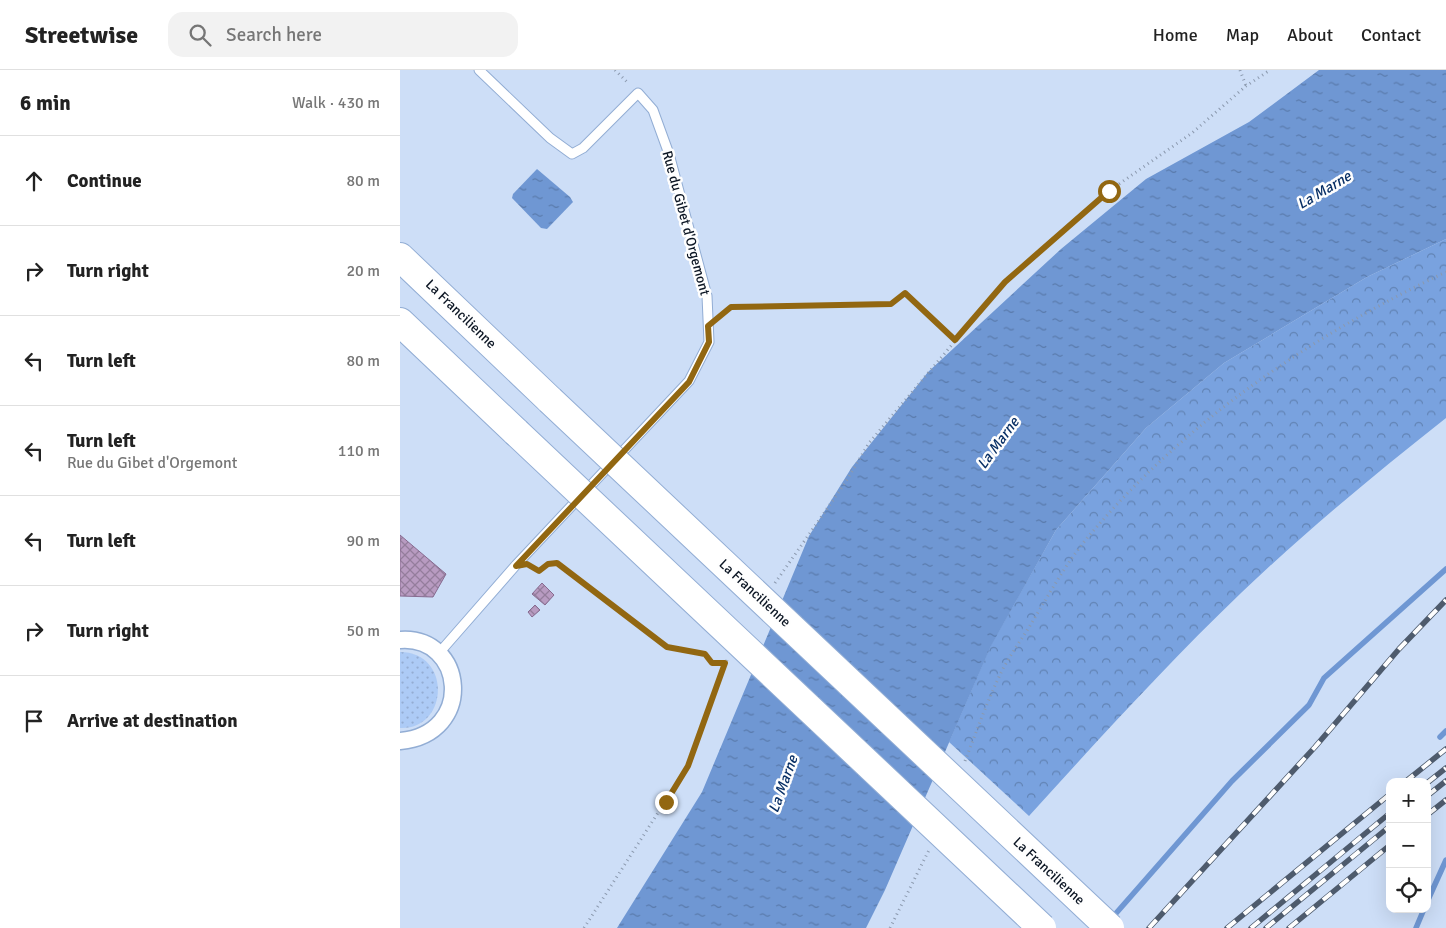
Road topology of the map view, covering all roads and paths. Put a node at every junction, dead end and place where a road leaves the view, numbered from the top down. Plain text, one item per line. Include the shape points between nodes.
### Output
1 (479, 70) edge
2 (615, 70) edge
3 (1240, 70) edge
4 (1270, 70) edge
5 (1246, 86) junction
6 (638, 93) junction
7 (400, 256) edge
8 (1446, 272) edge
9 (400, 322) edge
10 (708, 326) junction
11 (955, 340) junction
12 (516, 566) junction
13 (778, 577) dead end
14 (400, 640) edge
15 (438, 654) junction
16 (400, 741) edge
17 (963, 766) dead end
18 (930, 847) dead end
19 (584, 928) edge
20 (890, 928) edge
21 (1042, 928) edge
22 (1110, 928) edge

1 - 6 lane via 550,138 572,154 584,148
2 - 6 path
3 - 5 path
4 - 5 path
5 - 11 path via 1192,133 1109,191 1035,253
6 - 10 lane, Rue du Gibet d'Orgemont via 653,110 669,154 707,296
7 - 22 highway, La Francilienne, bridge
8 - 17 path via 1314,342 1182,440 1140,480 1068,564 999,676
9 - 21 highway, bridge
10 - 11 path via 731,307 891,304 905,293
10 - 12 lane, Rue du Gibet d'Orgemont via 709,342 689,382
11 - 13 path via 868,443 845,483
12 - 15 lane, Rue du Gibet d'Orgemont
12 - 19 path via 527,564 539,571 548,564 557,563 667,647 705,654 712,663 725,663 688,766
14 - 15 street via 424,644
15 - 16 street via 449,668 453,684 452,702 445,718 433,731 418,739
18 - 20 path

